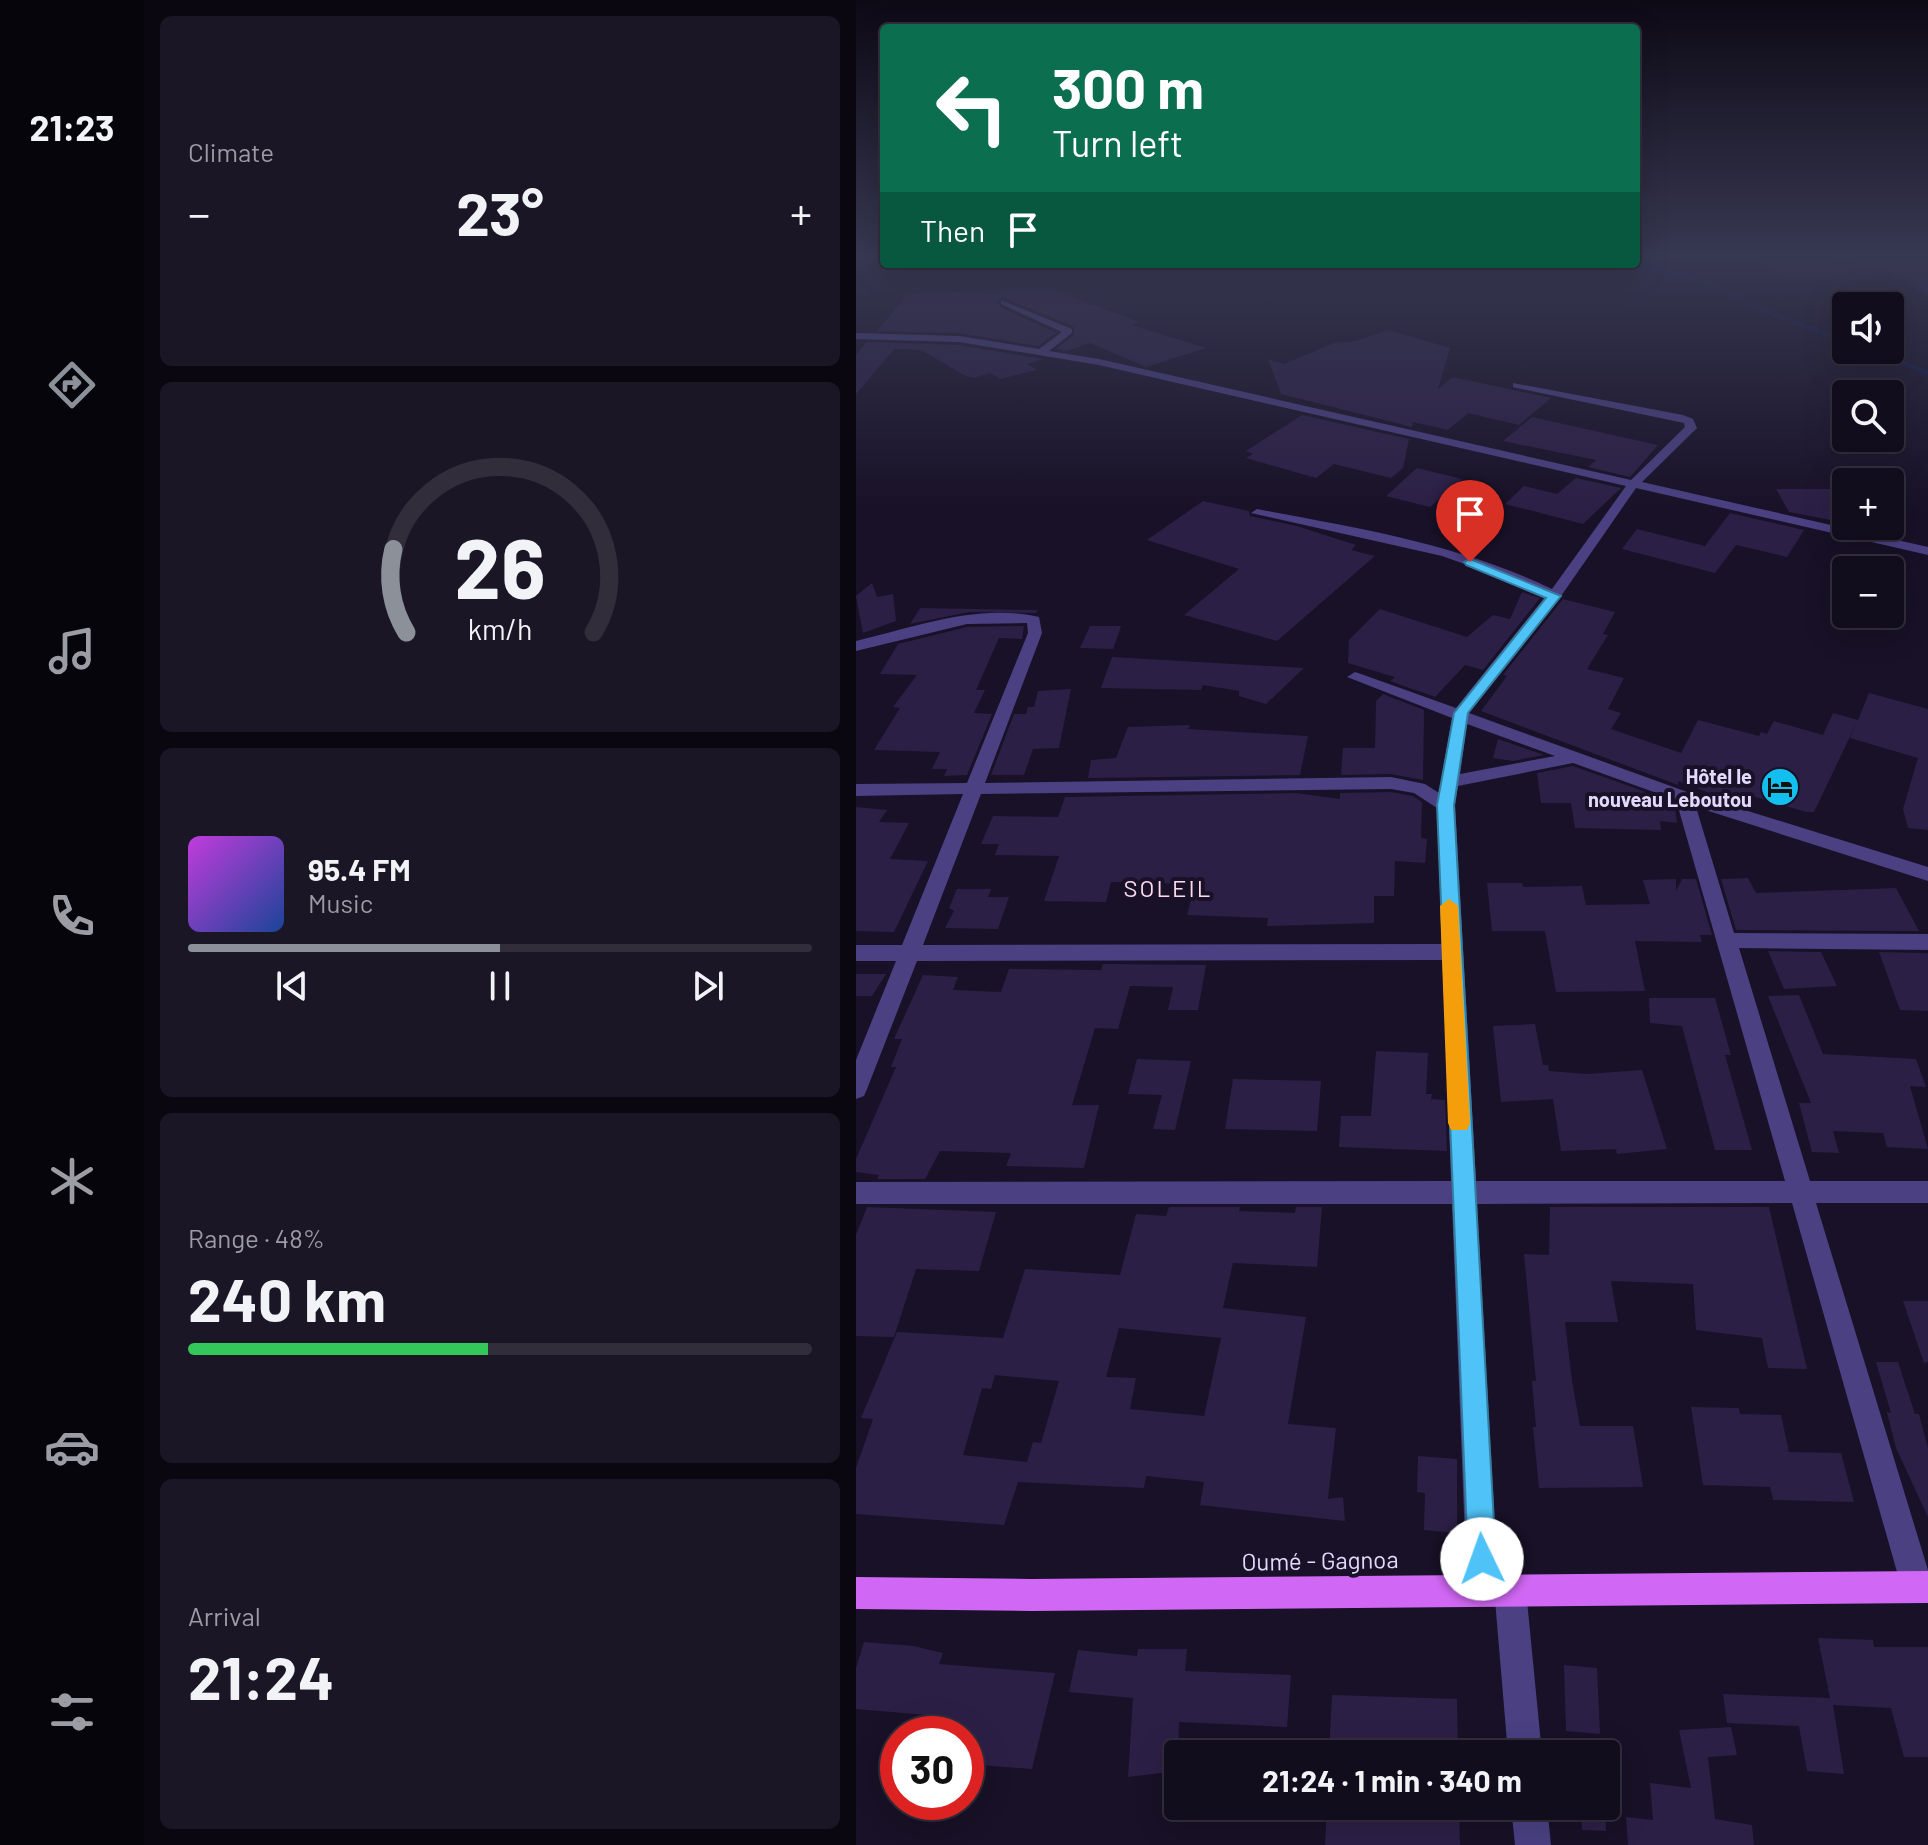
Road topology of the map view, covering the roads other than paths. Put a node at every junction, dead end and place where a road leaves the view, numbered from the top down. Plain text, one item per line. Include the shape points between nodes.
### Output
1 (960, 339) edge
2 (1058, 339) edge
3 (1039, 354) junction
4 (1517, 385) dead end
5 (1633, 484) junction
6 (1257, 513) dead end
7 (1928, 551) edge
8 (1554, 596) junction
9 (856, 646) edge
10 (1355, 677) dead end
11 (1461, 713) junction
12 (1571, 758) junction
13 (976, 787) junction
14 (856, 790) edge
15 (1448, 793) junction
16 (1684, 797) junction
17 (1928, 874) edge
18 (1726, 940) junction
19 (1928, 942) edge
20 (1450, 952) junction
21 (856, 953) edge
22 (908, 953) junction
23 (856, 1089) edge
24 (1463, 1192) junction
25 (1800, 1192) junction
26 (1928, 1192) edge
27 (856, 1193) edge
28 (1923, 1586) edge
29 (1497, 1590) junction
30 (856, 1593) edge
31 (1523, 1740) edge
32 (1530, 1820) edge
33 (1533, 1845) edge

1 - 3 street
2 - 3 street
3 - 5 street via 1099,362
4 - 5 street via 1689,421 1691,428
5 - 7 street
5 - 8 street
6 - 8 street via 1418,547 1497,570
8 - 11 street
9 - 13 street via 939,624 1034,620 1035,633
10 - 11 street
11 - 12 street
11 - 15 street
12 - 15 street
12 - 16 street
13 - 14 street
13 - 15 street via 1391,783
13 - 22 street
15 - 20 street
16 - 17 street
16 - 18 street
18 - 19 street
18 - 25 street
20 - 22 street
20 - 24 street
21 - 22 street
22 - 23 street
24 - 25 street
24 - 27 street
24 - 29 street
25 - 26 street
25 - 28 street
28 - 29 main road, Oumé - Gagnoa
29 - 30 main road, Oumé - Gagnoa
29 - 31 street
32 - 33 street

